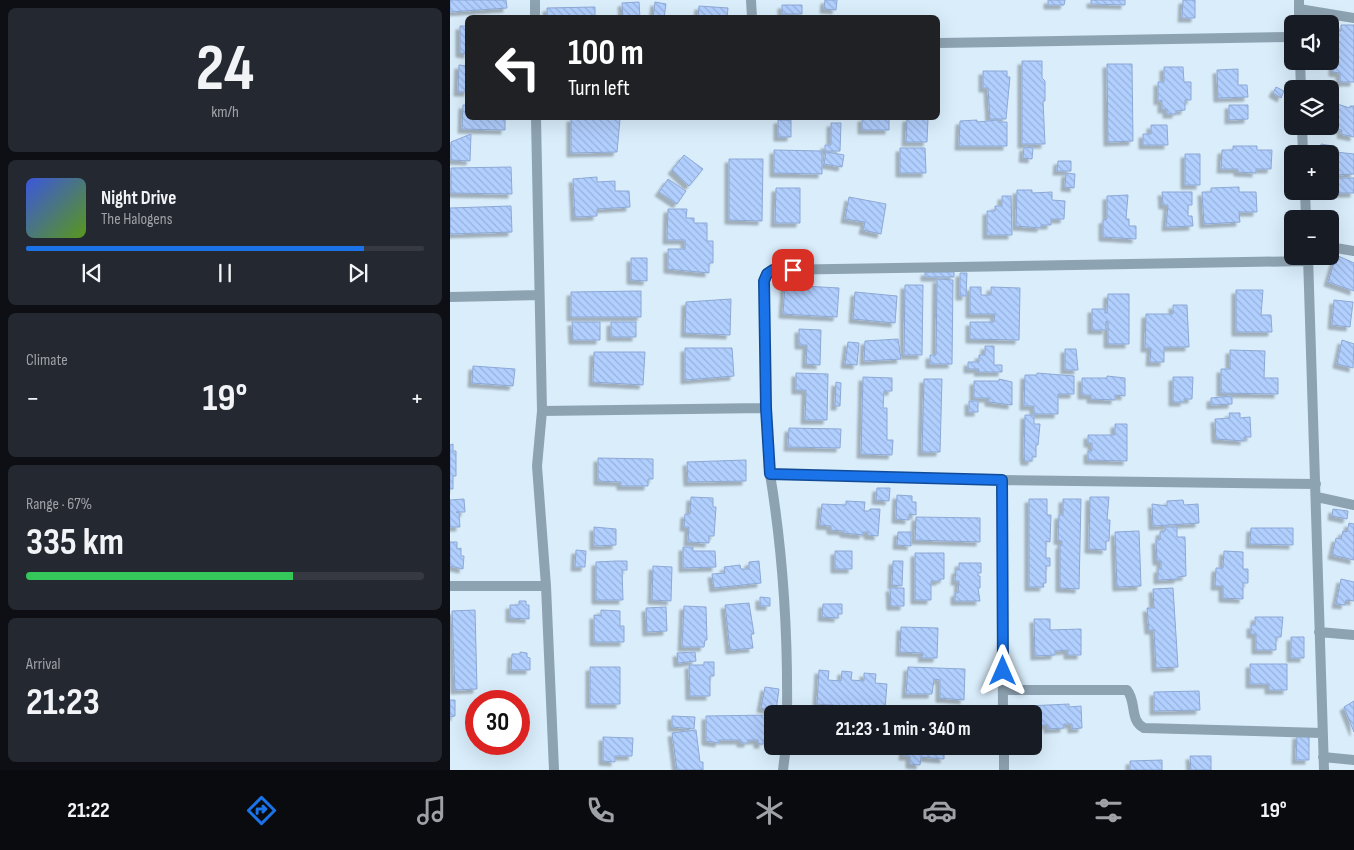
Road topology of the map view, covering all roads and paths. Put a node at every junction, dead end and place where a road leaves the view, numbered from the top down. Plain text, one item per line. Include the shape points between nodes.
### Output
1 (534, 0) edge
2 (751, 0) edge
3 (1299, 4) edge
4 (535, 15) edge
5 (752, 15) edge
6 (1354, 18) edge
7 (1284, 36) edge
8 (940, 43) edge
9 (536, 120) edge
10 (1339, 248) edge
11 (1354, 251) edge
12 (1284, 259) edge
13 (1308, 265) edge
14 (539, 295) junction
15 (450, 297) edge
16 (766, 408) junction
17 (542, 411) junction
18 (770, 474) junction
19 (1002, 480) junction
20 (1316, 484) junction
21 (1317, 497) junction
22 (1354, 505) edge
23 (450, 586) edge
24 (546, 586) junction
25 (1319, 632) junction
26 (1354, 635) edge
27 (1004, 690) junction
28 (787, 705) edge
29 (1003, 705) edge
30 (1322, 733) junction
31 (785, 755) edge
32 (1004, 755) edge
33 (1323, 757) junction
34 (1354, 760) edge
35 (554, 770) edge
36 (784, 770) edge
37 (1004, 770) edge
38 (1324, 770) edge

1 - 4 street
2 - 5 street
3 - 6 street
7 - 8 street
9 - 14 street
10 - 11 street
12 - 16 street via 773,270 764,281
13 - 20 street
14 - 15 street
14 - 17 street
16 - 17 street
16 - 18 street
17 - 24 street via 537,466
18 - 19 street
18 - 28 street via 784,580
19 - 20 street
19 - 27 street
20 - 21 street
21 - 22 street
21 - 25 street
23 - 24 street
24 - 35 street
25 - 26 street
25 - 30 street
27 - 29 street
27 - 30 street via 1127,690 1132,696 1138,725 1144,728
30 - 33 street
31 - 36 street
32 - 37 street
33 - 34 street
33 - 38 street

